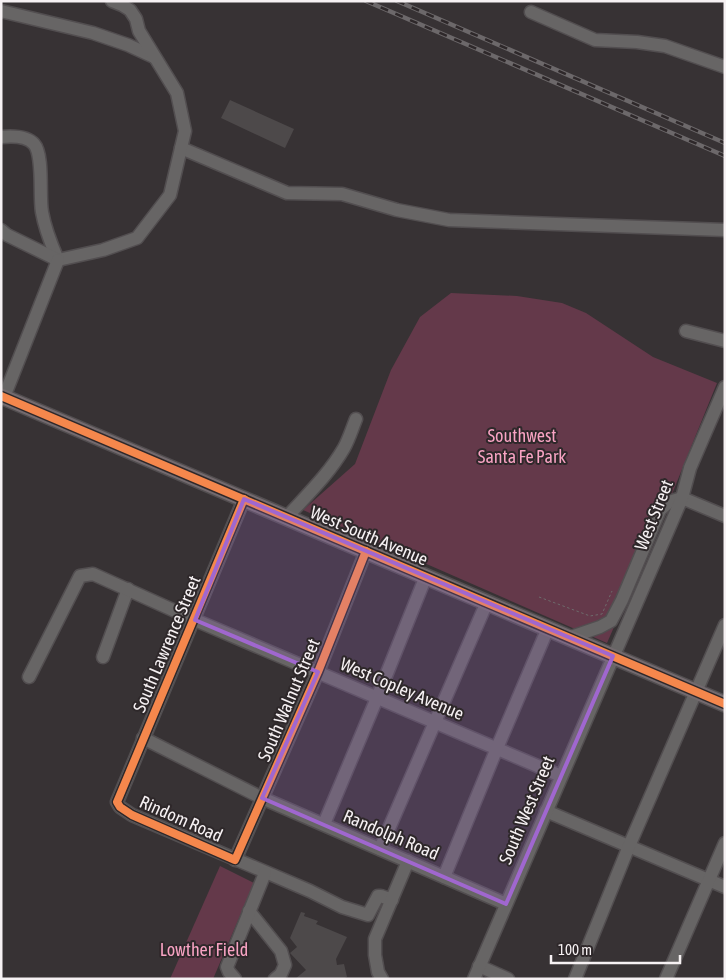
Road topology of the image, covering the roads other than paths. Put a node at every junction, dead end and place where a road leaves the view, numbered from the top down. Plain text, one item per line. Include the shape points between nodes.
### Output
1 (112, 1) edge
2 (1, 11) edge
3 (530, 12) dead end
4 (154, 57) junction
5 (725, 67) edge
6 (1, 137) edge
7 (181, 148) junction
8 (1, 230) edge
9 (725, 230) edge
10 (58, 260) junction
11 (686, 331) dead end
12 (725, 340) edge
13 (725, 387) edge
14 (3, 397) edge
15 (356, 419) dead end
16 (682, 498) junction
17 (244, 499) junction
18 (725, 516) edge
19 (288, 517) junction
20 (366, 551) junction
21 (426, 576) junction
22 (128, 589) junction
23 (487, 602) junction
24 (194, 620) junction
25 (725, 625) edge
26 (548, 628) junction
27 (571, 638) junction
28 (613, 656) junction
29 (102, 657) dead end
30 (318, 672) junction
31 (29, 678) dead end
32 (696, 691) junction
33 (377, 698) junction
34 (725, 704) edge
35 (435, 722) junction
36 (143, 738) junction
37 (497, 748) junction
38 (561, 776) junction
39 (262, 798) junction
40 (117, 802) joint
41 (546, 811) junction
42 (324, 824) junction
43 (725, 843) edge
44 (629, 846) junction
45 (380, 849) junction
46 (235, 860) junction
47 (408, 861) junction
48 (265, 873) junction
49 (444, 877) junction
50 (709, 880) junction
51 (725, 887) edge
52 (392, 900) junction
53 (506, 904) junction
54 (250, 911) junction
55 (479, 966) junction
56 (235, 979) edge
57 (275, 979) edge
58 (382, 979) edge
59 (474, 979) edge
60 (508, 979) edge
61 (575, 979) edge
62 (666, 979) edge

1 - 4 street via 130,10
2 - 4 street via 93,33
3 - 5 street via 595,40 665,46
4 - 7 street via 177,93 185,131
6 - 10 street via 28,140 39,152 42,212 48,238
7 - 9 street via 287,193 342,194 396,210 449,220
7 - 10 street via 170,195 137,238
8 - 10 street
10 - 14 street
11 - 12 street
13 - 16 street, West Street via 690,468
14 - 17 main road, West South Avenue
15 - 19 street via 334,463
16 - 18 street
16 - 27 street via 669,502 660,510 611,621
16 - 28 street, West Street
17 - 19 main road, West South Avenue
17 - 24 street, South Lawrence Street
19 - 20 main road, West South Avenue
20 - 21 main road, West South Avenue
20 - 30 street, South Walnut Street
21 - 23 main road, West South Avenue
21 - 33 street
22 - 24 street, West Copley Avenue
22 - 29 street
22 - 31 street, West Copley Avenue via 93,574 80,576
23 - 26 main road, West South Avenue
23 - 35 street
24 - 30 street, West Copley Avenue
24 - 36 street, South Lawrence Street
25 - 32 street
26 - 27 main road, West South Avenue
26 - 37 street
27 - 28 main road, West South Avenue
28 - 32 main road, West South Avenue
28 - 38 street, South West Street
30 - 33 street, West Copley Avenue
30 - 39 street, South Walnut Street
32 - 34 main road, West South Avenue
32 - 44 street
33 - 35 street, West Copley Avenue
33 - 42 street
35 - 37 street, West Copley Avenue
35 - 45 street
36 - 39 street, Randolph Road
36 - 40 street, South Lawrence Street
37 - 38 street, West Copley Avenue
37 - 49 street
38 - 41 street, South West Street
39 - 42 street, Randolph Road
39 - 46 street, South Walnut Street
40 - 46 street, Rindom Road via 132,815
41 - 44 street
41 - 53 street, South West Street
42 - 45 street, Randolph Road
43 - 50 street
44 - 50 street
44 - 61 street
45 - 47 street, Randolph Road
46 - 48 street, Rindom Road
47 - 49 street, Randolph Road
47 - 52 street
48 - 52 street, Rindom Road via 368,915 378,896
48 - 54 street
49 - 53 street, Randolph Road
50 - 51 street
50 - 62 street
52 - 58 street via 375,939 375,955
53 - 55 street, South West Street
54 - 56 street via 227,966
54 - 57 street via 281,951 286,965
55 - 59 street, South West Street
55 - 60 street

